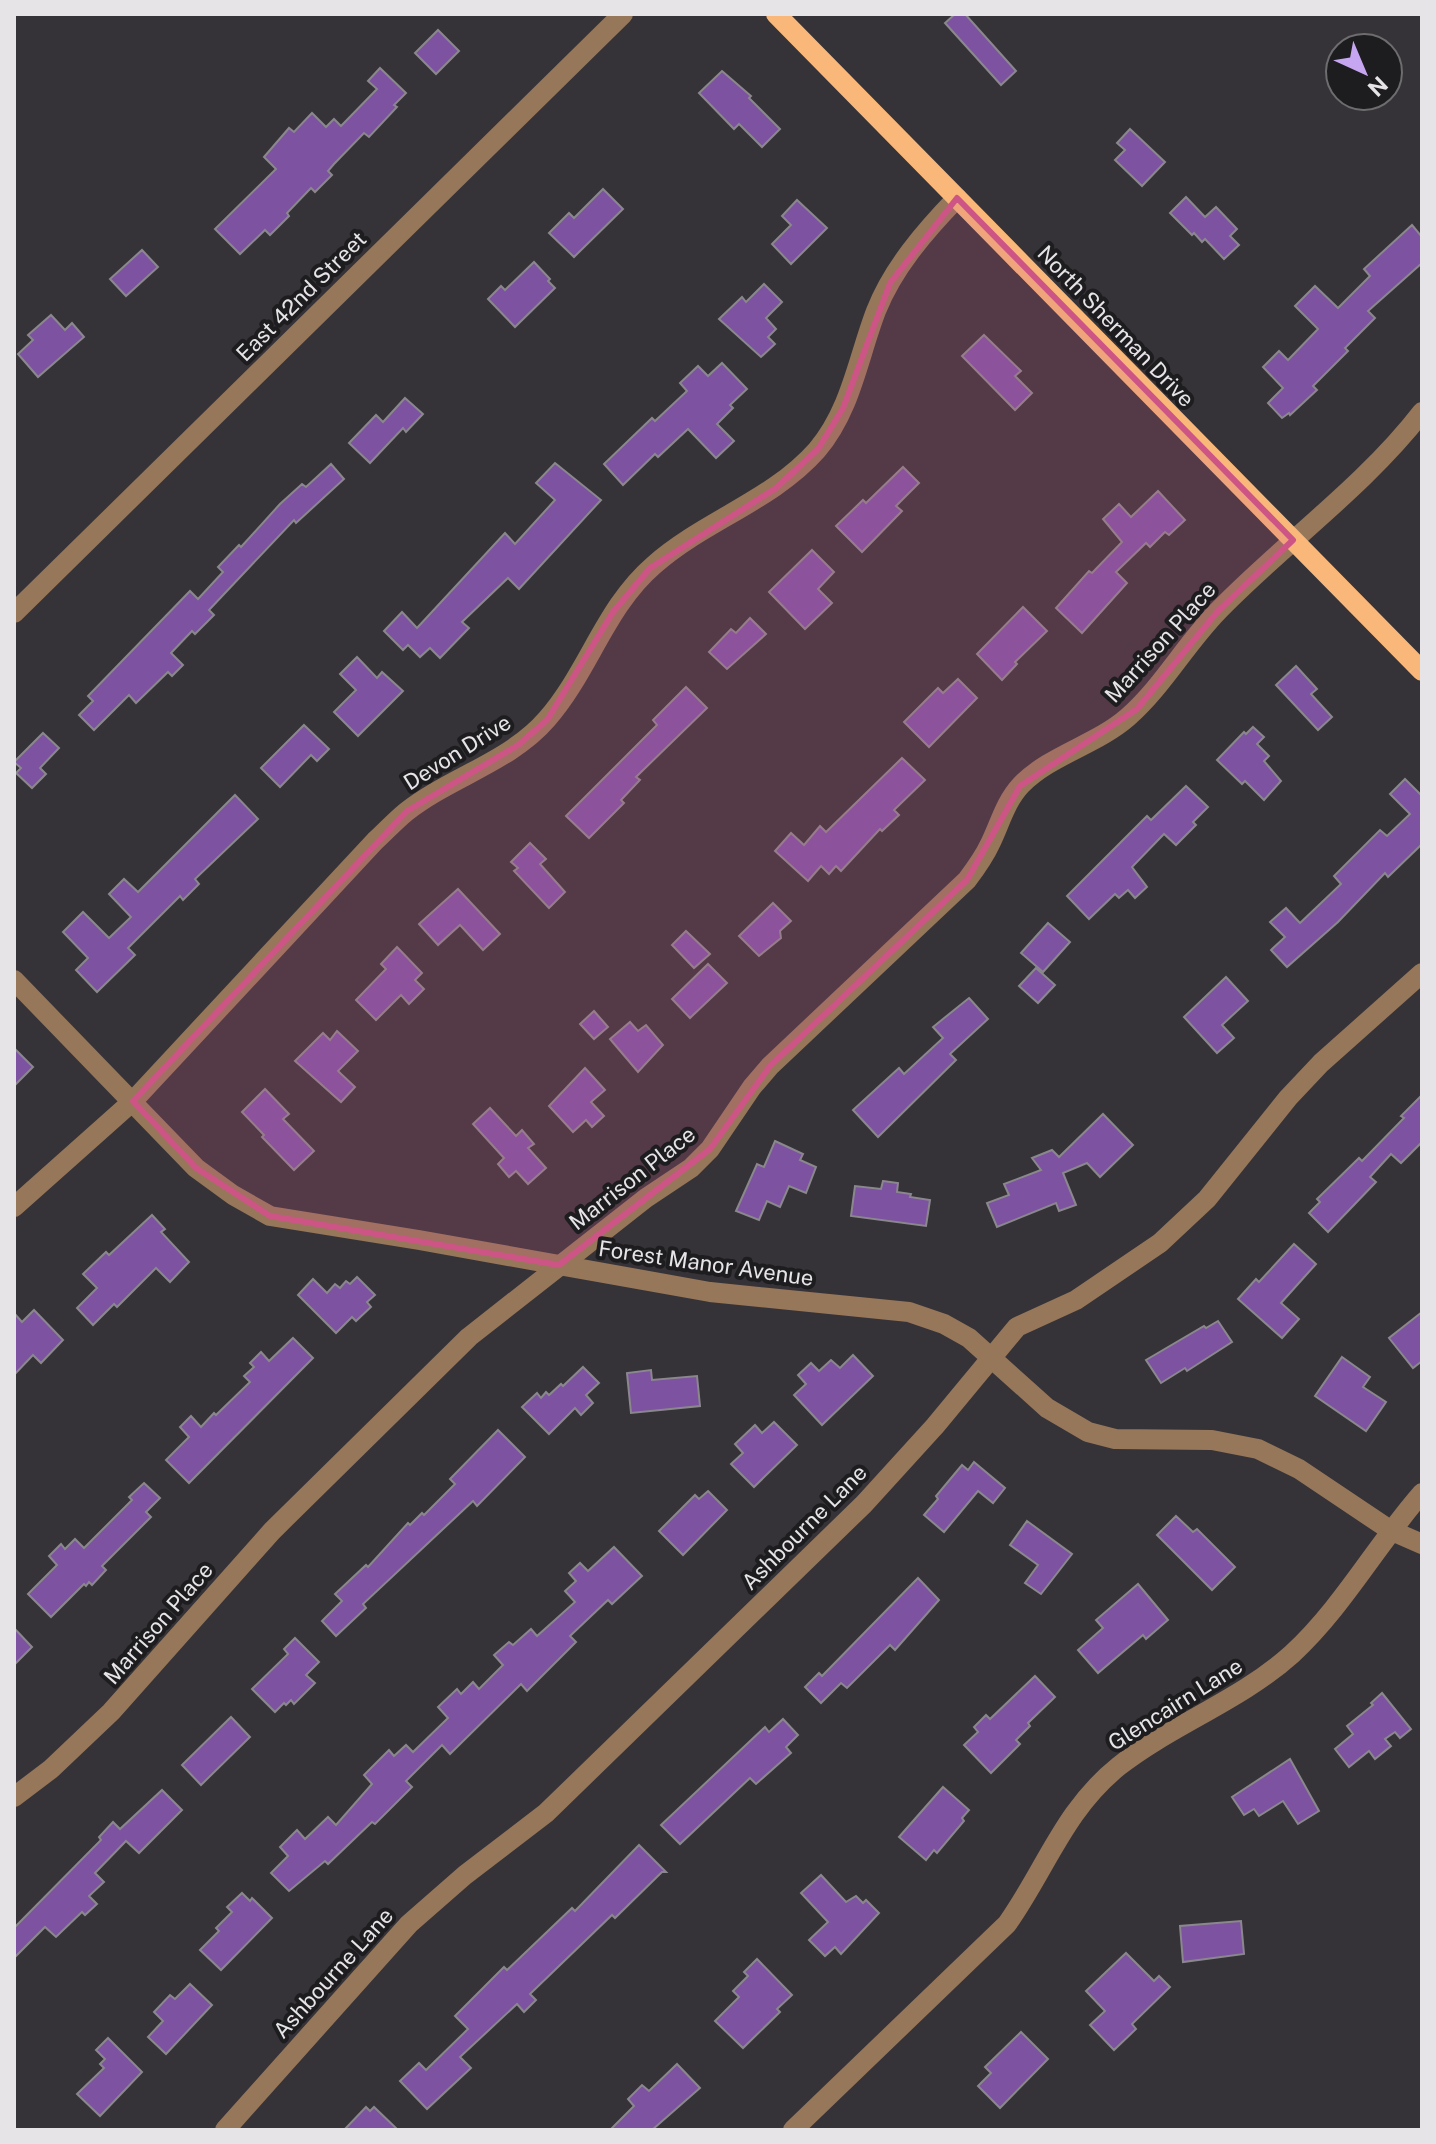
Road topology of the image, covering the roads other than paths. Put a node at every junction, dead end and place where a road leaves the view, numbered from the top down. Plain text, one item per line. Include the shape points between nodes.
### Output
1 (623, 14) edge
2 (776, 14) edge
3 (957, 198) junction
4 (1422, 412) edge
5 (1293, 540) junction
6 (14, 613) edge
7 (1422, 671) edge
8 (1422, 973) edge
9 (14, 980) edge
10 (133, 1101) junction
11 (14, 1207) edge
12 (559, 1265) junction
13 (992, 1357) junction
14 (1422, 1493) edge
15 (1390, 1530) junction
16 (1422, 1544) edge
17 (14, 1797) edge
18 (225, 2130) edge
19 (793, 2130) edge

1 - 6 street, East 42nd Street
2 - 3 main road, North Sherman Drive
3 - 5 main road, North Sherman Drive
3 - 10 street, Devon Drive via 890,283 843,408 818,449 776,488 650,568 613,612 547,720 518,745 407,811
4 - 5 street, Marrison Place
5 - 7 main road, North Sherman Drive
5 - 12 street, Marrison Place via 1218,611 1131,715 1020,786 967,880 770,1066 691,1168
8 - 13 street, Ashbourne Lane via 1311,1073 1207,1199 1160,1243 1076,1300 1017,1327
9 - 10 street, Forest Manor Avenue
10 - 11 street, Devon Drive
10 - 12 street, Forest Manor Avenue via 196,1168 270,1216
12 - 13 street, Forest Manor Avenue via 710,1292 909,1312 953,1328
12 - 17 street, Marrison Place via 469,1337 272,1531 111,1712
13 - 15 street, Forest Manor Avenue via 1047,1408 1088,1432 1115,1439 1212,1440 1258,1449 1299,1469
13 - 18 street, Ashbourne Lane via 864,1504 546,1813 409,1924
14 - 15 street, Glencairn Lane
15 - 16 street, Forest Manor Avenue
15 - 19 street, Glencairn Lane via 1321,1624 1286,1659 1131,1756 1091,1793 1057,1836 1007,1924

